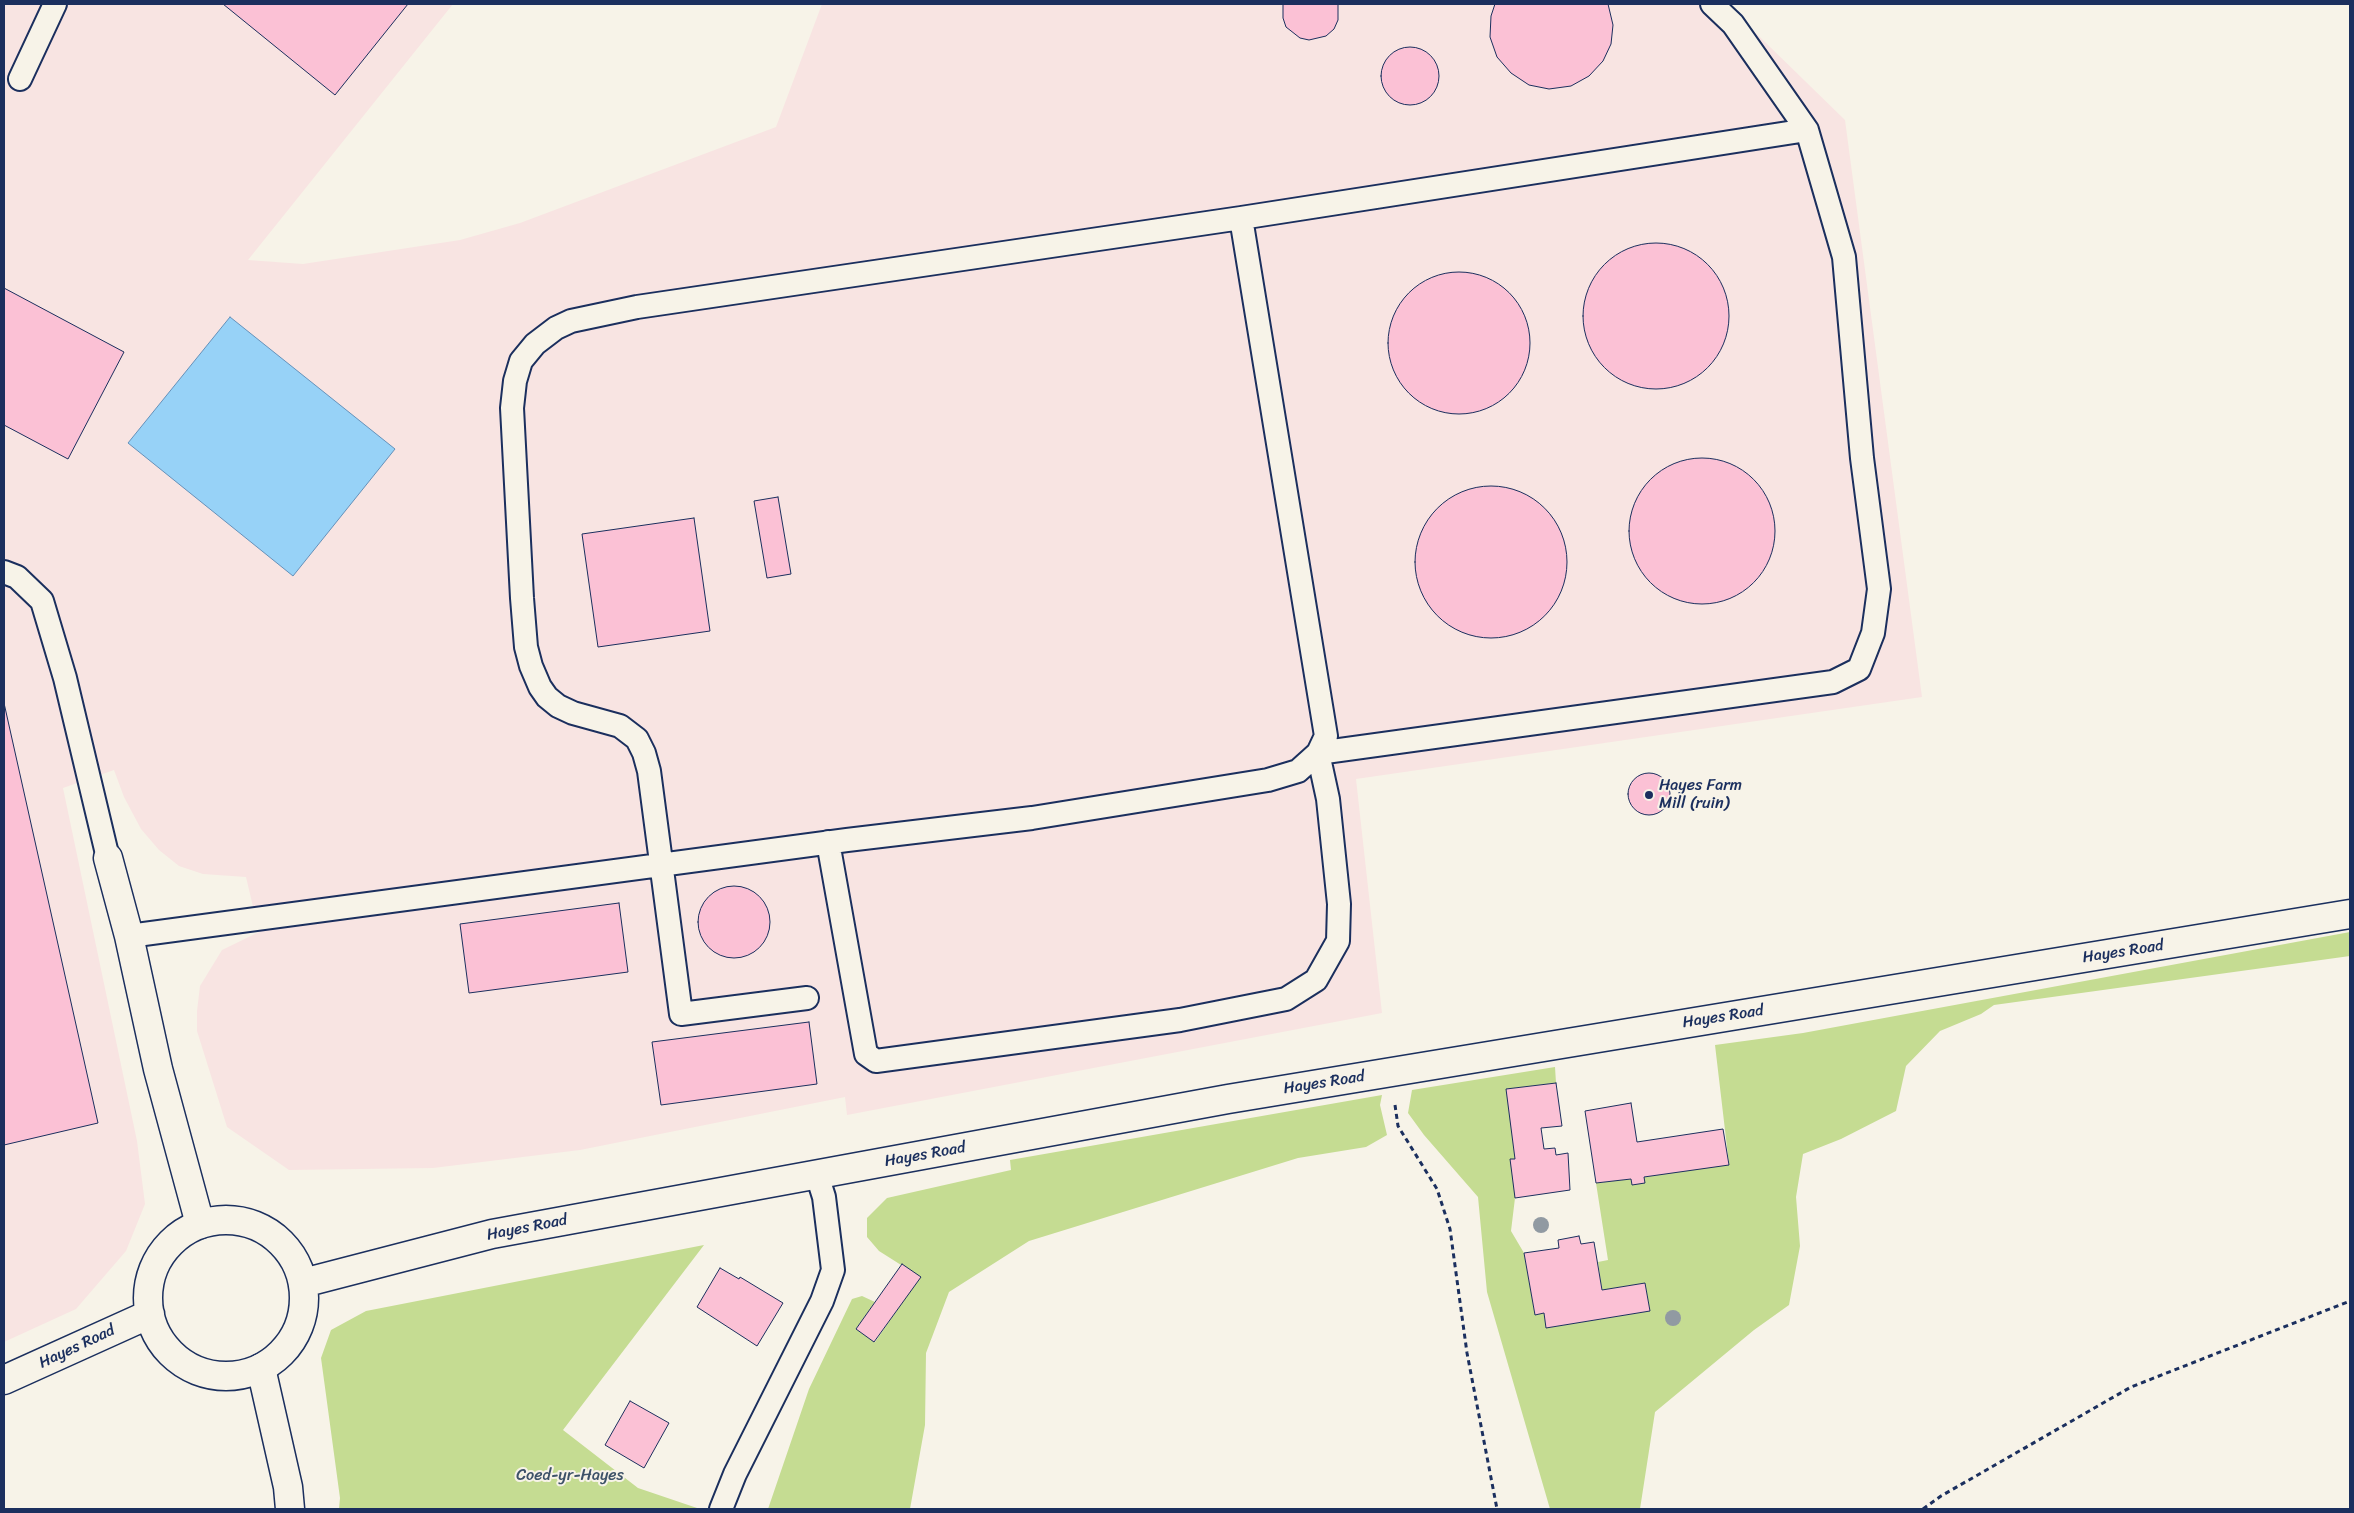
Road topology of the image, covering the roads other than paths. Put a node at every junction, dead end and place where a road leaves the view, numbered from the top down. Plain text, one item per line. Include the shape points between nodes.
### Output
1 (55, 4) edge
2 (1712, 4) edge
3 (20, 78) dead end
4 (1807, 130) junction
5 (1241, 218) junction
6 (4, 572) edge
7 (1318, 753) junction
8 (828, 842) junction
9 (108, 858) joint
10 (661, 866) junction
11 (2350, 914) edge
12 (129, 936) junction
13 (807, 998) dead end
14 (818, 1175) junction
15 (200, 1224) junction
16 (303, 1283) junction
17 (150, 1314) junction
18 (261, 1368) junction
19 (4, 1380) edge
20 (290, 1509) edge
21 (721, 1509) edge

1 - 3 lane
2 - 4 lane via 1733,24
4 - 5 lane
4 - 7 lane via 1844,257 1862,458 1879,588 1873,633 1859,669 1833,682
5 - 7 lane via 1321,698 1326,736
5 - 10 lane via 637,307 571,321 535,344 521,360 512,408 526,647 531,666 547,697 574,713 620,726 637,739 649,771
6 - 9 lane via 17,577 42,601 65,678
7 - 8 lane via 1298,771 1268,780 1032,818
7 - 8 lane via 1328,799 1338,895 1338,941 1316,980 1286,999 1180,1020 876,1061 866,1054
8 - 10 lane
9 - 12 street
10 - 12 lane
10 - 13 lane via 681,1014
11 - 14 street, Hayes Road via 1228,1099
12 - 15 street via 158,1069
14 - 16 street, Hayes Road via 492,1234
14 - 21 lane via 833,1270 822,1301 735,1474
15 - 16 street via 228,1220 254,1225 269,1232 289,1251
15 - 17 street via 170,1243 154,1265 148,1292
16 - 18 street via 304,1310 293,1340 274,1360
17 - 18 street via 160,1342 180,1362 204,1373 235,1376
17 - 19 street, Hayes Road
18 - 20 street

